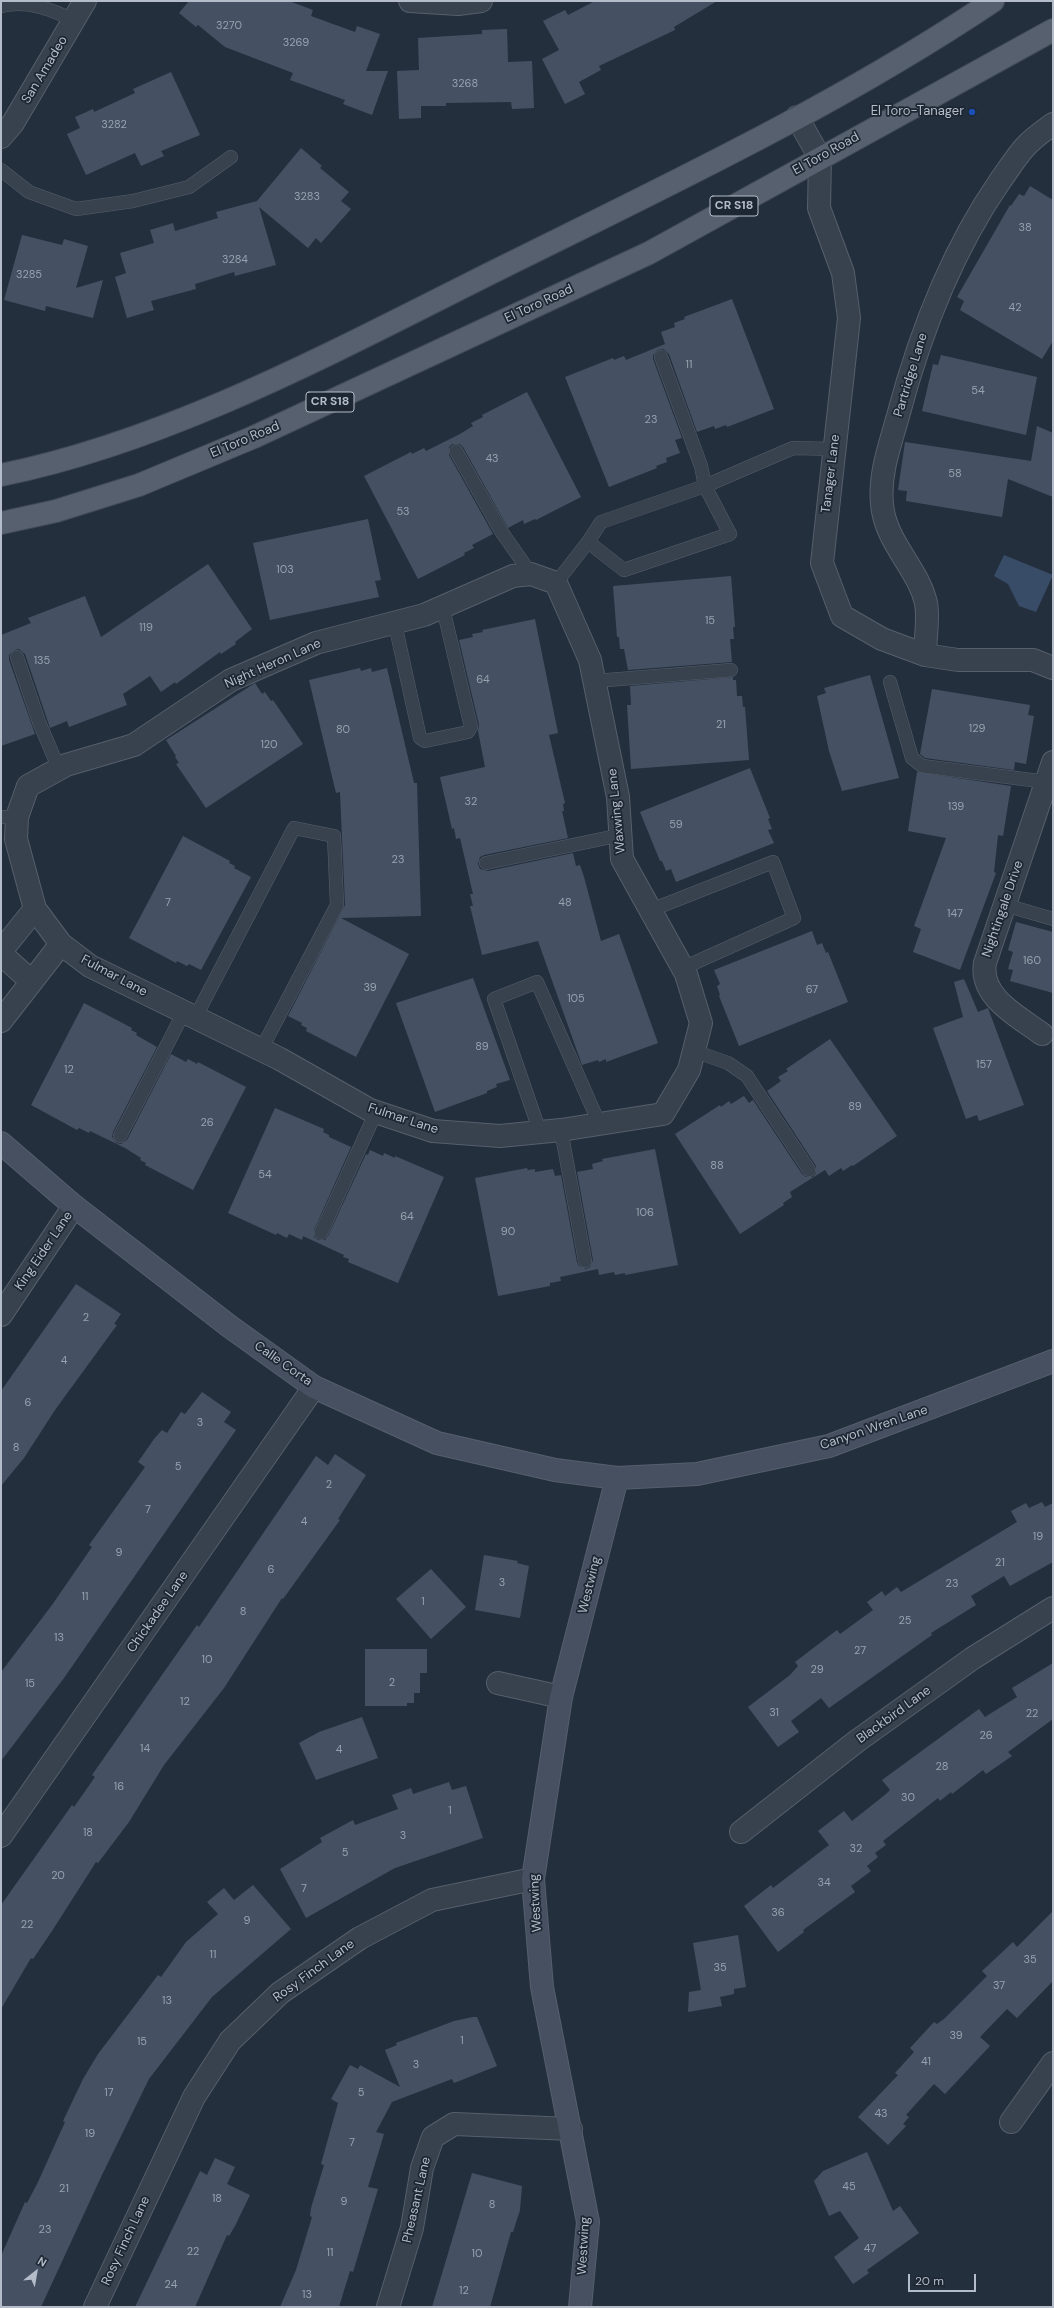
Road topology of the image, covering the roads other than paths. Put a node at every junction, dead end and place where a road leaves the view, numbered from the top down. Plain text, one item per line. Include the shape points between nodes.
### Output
1 (85, 1) edge
2 (410, 1) edge
3 (480, 1) edge
4 (993, 1) edge
5 (1, 6) edge
6 (75, 21) junction
7 (1053, 30) edge
8 (797, 117) junction
9 (1053, 124) edge
10 (1, 137) edge
11 (231, 156) dead end
12 (820, 158) junction
13 (1, 170) edge
14 (661, 357) dead end
15 (834, 449) junction
16 (456, 451) dead end
17 (1, 475) edge
18 (705, 486) junction
19 (1, 523) edge
20 (588, 542) junction
21 (531, 574) junction
22 (556, 583) junction
23 (443, 608) junction
24 (395, 624) junction
25 (925, 655) junction
26 (17, 657) dead end
27 (1053, 668) edge
28 (731, 670) dead end
29 (594, 681) junction
30 (890, 682) dead end
31 (59, 769) junction
32 (1050, 772) edge
33 (9, 817) edge
34 (621, 835) junction
35 (486, 863) dead end
36 (1005, 905) junction
37 (35, 909) junction
38 (651, 910) junction
39 (1053, 919) edge
40 (61, 944) junction
41 (1, 950) edge
42 (1, 954) edge
43 (683, 968) junction
44 (31, 982) junction
45 (189, 1015) junction
46 (1, 1021) edge
47 (701, 1023) joint
48 (1042, 1034) dead end
49 (261, 1050) junction
50 (694, 1051) junction
51 (376, 1112) junction
52 (599, 1123) junction
53 (550, 1131) junction
54 (120, 1136) dead end
55 (1, 1144) edge
56 (809, 1170) dead end
57 (74, 1206) junction
58 (321, 1234) dead end
59 (585, 1261) dead end
60 (1, 1315) edge
61 (1053, 1361) edge
62 (314, 1387) junction
63 (618, 1478) junction
64 (1053, 1608) edge
65 (498, 1683) dead end
66 (561, 1697) junction
67 (741, 1832) dead end
68 (1, 1836) edge
69 (533, 1879) junction
70 (1053, 2063) edge
71 (1011, 2122) dead end
72 (571, 2129) junction
73 (95, 2307) edge
74 (388, 2307) edge
75 (580, 2307) edge

1 - 6 street, San Amadeo
2 - 3 street via 458,4
4 - 8 main road via 938,38
5 - 6 lane via 31,2
6 - 10 street, San Amadeo via 13,123
7 - 12 main road, El Toro Road / CR S18
8 - 12 street
8 - 17 main road via 368,335 240,395 127,441 49,465
9 - 25 street, Partridge Lane via 1024,148 987,200 954,260 919,346 883,470 882,505 888,527 916,579 926,604
11 - 13 lane via 189,188 132,202 76,209 29,192
12 - 15 street, Tanager Lane via 819,208 843,273 849,318
12 - 19 main road, El Toro Road / CR S18 via 649,253 254,437 139,485 56,511
14 - 18 lane via 701,466
15 - 18 lane via 793,448
15 - 25 street, Tanager Lane via 822,563 842,616 882,639
16 - 21 lane via 501,532
18 - 20 lane via 601,522
18 - 20 lane via 730,534 624,570
20 - 22 lane
21 - 22 street, Night Heron Lane
21 - 23 street, Night Heron Lane via 513,576
22 - 29 street, Waxwing Lane via 590,660
23 - 24 street, Night Heron Lane
23 - 24 lane via 471,727 468,732 425,741 420,738
24 - 31 street, Night Heron Lane via 316,643 302,649 231,680 134,745
25 - 27 street, Tanager Lane via 958,660 1033,660
26 - 31 lane via 39,722
28 - 29 lane
29 - 34 street, Waxwing Lane via 618,797
30 - 32 lane via 912,758 922,766
31 - 33 street, Night Heron Lane via 28,786
32 - 36 street, Nightingale Drive
33 - 37 street, Night Heron Lane
34 - 35 lane
34 - 38 street, Waxwing Lane via 622,859
36 - 39 lane
36 - 48 street, Nightingale Drive via 983,973 987,985 998,1001
37 - 40 street, Night Heron Lane
37 - 41 street
38 - 43 street, Waxwing Lane
38 - 43 lane via 773,862 794,918
40 - 44 street
40 - 45 street, Fulmar Lane via 90,966
42 - 44 street
43 - 47 street, Waxwing Lane
44 - 46 street
45 - 49 street, Fulmar Lane
45 - 49 lane via 294,828 334,836 337,905
45 - 54 lane
47 - 50 street, Fulmar Lane
49 - 51 street, Fulmar Lane
50 - 52 street, Fulmar Lane via 689,1070 662,1114
50 - 56 lane via 728,1063 747,1076
51 - 53 street, Fulmar Lane via 433,1131 500,1136
51 - 58 lane
52 - 53 street, Fulmar Lane
52 - 53 lane via 537,982 494,998
53 - 59 lane
55 - 57 street, Calle Corta
57 - 60 street, King Eider Lane
57 - 62 street, Calle Corta via 229,1326
61 - 63 street, Canyon Wren Lane via 829,1446 697,1474
62 - 63 street, Calle Corta via 437,1442 555,1470
62 - 68 street, Chickadee Lane
63 - 66 street, Westwing
64 - 67 street, Blackbird Lane via 973,1658 883,1722
65 - 66 street
66 - 69 street, Westwing
69 - 72 street, Westwing via 542,1987
69 - 73 street, Rosy Finch Lane via 432,1900 360,1938 280,1993 230,2042 194,2097
70 - 71 street
72 - 74 street, Pheasant Lane via 454,2124 434,2137 422,2168 412,2228
72 - 75 street, Westwing via 588,2222

